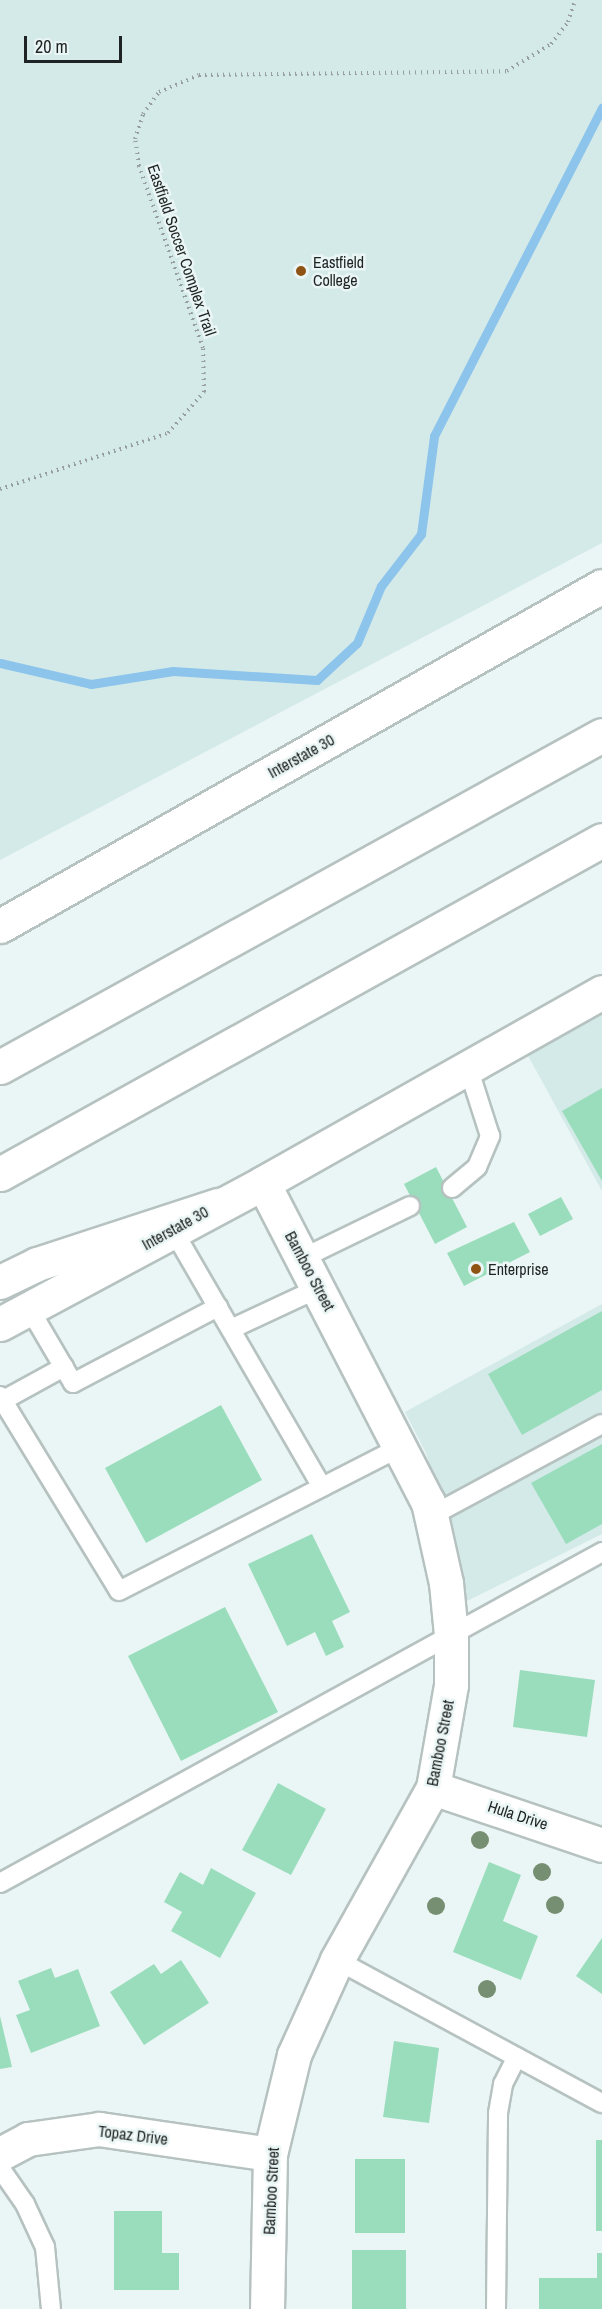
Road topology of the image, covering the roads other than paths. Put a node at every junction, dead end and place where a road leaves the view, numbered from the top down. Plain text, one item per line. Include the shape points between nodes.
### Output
1 (602, 586) edge
2 (602, 735) edge
3 (602, 840) edge
4 (0, 926) edge
5 (602, 992) edge
6 (0, 1067) edge
7 (468, 1068) junction
8 (0, 1174) edge
9 (263, 1182) junction
10 (452, 1188) dead end
11 (218, 1205) junction
12 (410, 1206) dead end
13 (173, 1230) junction
14 (303, 1258) junction
15 (0, 1282) edge
16 (319, 1288) junction
17 (218, 1307) junction
18 (29, 1308) junction
19 (0, 1324) edge
20 (231, 1329) junction
21 (64, 1367) junction
22 (1, 1400) edge
23 (602, 1424) edge
24 (400, 1447) junction
25 (322, 1487) junction
26 (431, 1516) junction
27 (602, 1552) edge
28 (451, 1635) junction
29 (433, 1788) junction
30 (602, 1845) edge
31 (0, 1883) edge
32 (337, 1960) junction
33 (517, 2057) junction
34 (602, 2103) edge
35 (0, 2154) edge
36 (270, 2154) junction
37 (0, 2168) edge
38 (51, 2309) edge
39 (267, 2309) edge
40 (496, 2309) edge

1 - 4 main road, Interstate 30
2 - 6 main road
3 - 8 main road
5 - 7 main road, Interstate 30
7 - 9 main road, Interstate 30
7 - 10 lane via 490,1136 477,1167
9 - 11 main road, Interstate 30
9 - 14 main road, Bamboo Street
11 - 13 main road, Interstate 30
11 - 15 main road via 37,1264
12 - 14 lane
13 - 17 lane
13 - 18 main road, Interstate 30
14 - 16 main road, Bamboo Street
16 - 20 lane
16 - 24 main road, Bamboo Street
17 - 20 lane
17 - 21 lane via 74,1383
18 - 19 main road, Interstate 30
18 - 21 lane
20 - 25 lane
21 - 22 lane
22 - 25 lane via 119,1591
23 - 26 lane
24 - 25 lane
24 - 26 main road, Bamboo Street
26 - 28 main road, Bamboo Street via 446,1583
27 - 28 lane
28 - 29 main road, Bamboo Street via 451,1685
28 - 31 lane
29 - 30 main road, Hula Drive
29 - 32 main road, Bamboo Street
32 - 33 lane
32 - 36 main road, Bamboo Street via 294,2055
33 - 34 lane
33 - 40 lane via 503,2084 498,2112
35 - 36 main road, Topaz Drive via 28,2139 99,2129
36 - 39 main road, Bamboo Street
37 - 38 lane via 25,2204 45,2247 52,2282

